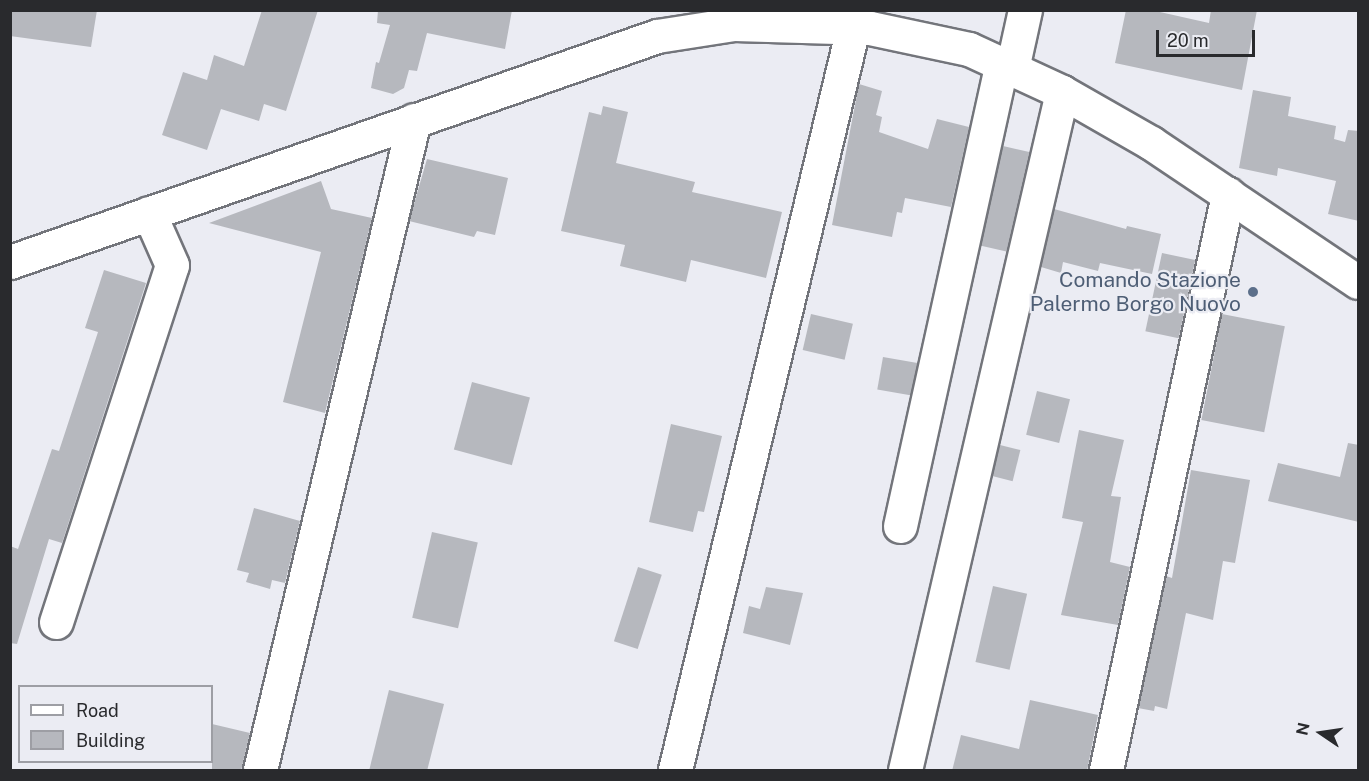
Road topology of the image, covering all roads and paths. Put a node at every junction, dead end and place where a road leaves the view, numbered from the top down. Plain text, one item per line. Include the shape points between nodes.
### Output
1 (1025, 10) edge
2 (853, 28) junction
3 (1007, 67) junction
4 (1062, 92) junction
5 (414, 120) junction
6 (1228, 194) junction
7 (149, 213) junction
8 (10, 262) edge
9 (1359, 282) edge
10 (900, 526) dead end
11 (56, 622) dead end
12 (260, 771) edge
13 (675, 771) edge
14 (905, 771) edge
15 (1106, 771) edge

1 - 3 street
2 - 3 street via 969,49
2 - 5 street via 734,24 657,36
2 - 13 street
3 - 4 street
3 - 10 street
4 - 6 street via 1151,143
4 - 14 street
5 - 7 street
5 - 12 street
6 - 9 street
6 - 15 street
7 - 8 street
7 - 11 street via 172,265

